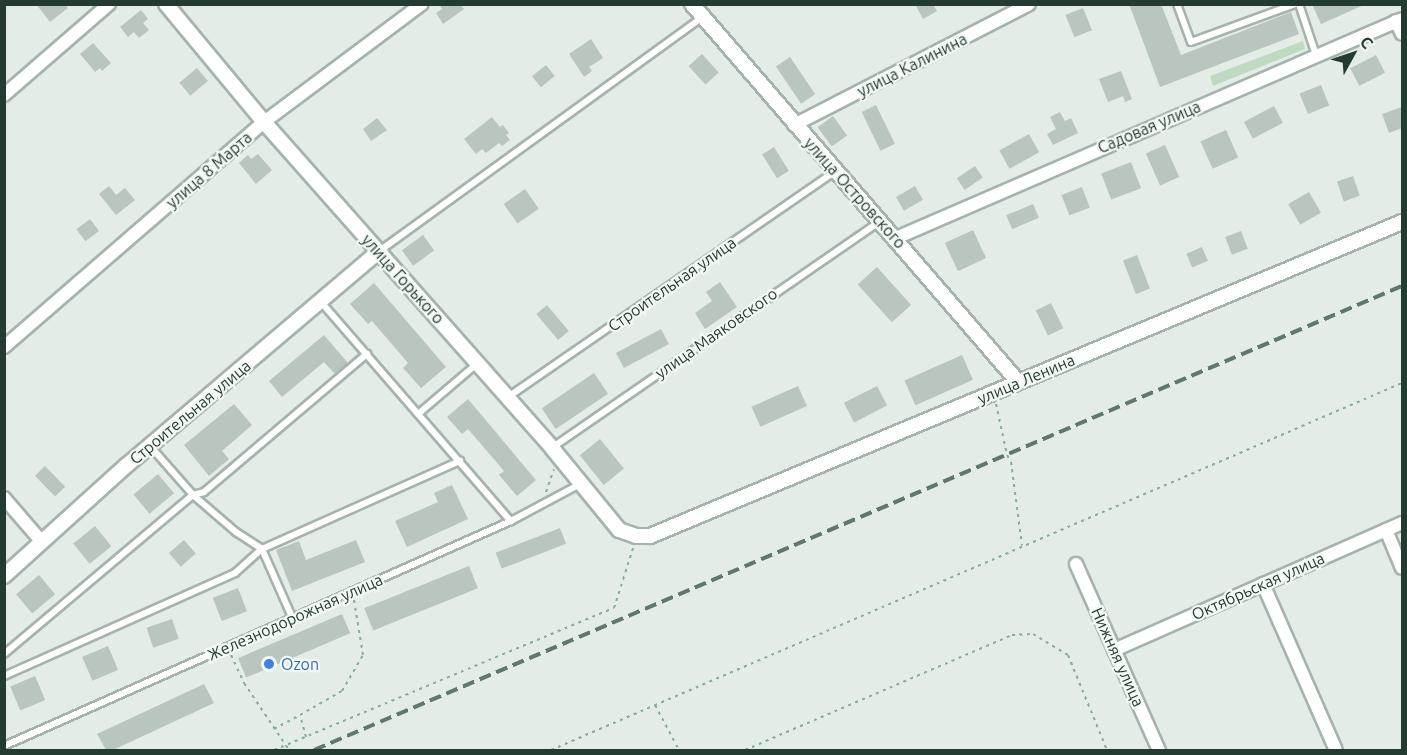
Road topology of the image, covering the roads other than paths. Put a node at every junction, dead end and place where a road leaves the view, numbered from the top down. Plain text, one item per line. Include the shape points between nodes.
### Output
1 (109, 4) edge
2 (166, 4) edge
3 (422, 4) edge
4 (692, 4) edge
5 (1029, 4) edge
6 (1177, 4) edge
7 (1297, 4) edge
8 (703, 17) junction
9 (1399, 20) edge
10 (1402, 34) edge
11 (1316, 55) junction
12 (4, 95) edge
13 (264, 122) junction
14 (794, 125) junction
15 (836, 171) junction
16 (881, 220) junction
17 (1402, 222) edge
18 (896, 238) junction
19 (378, 252) junction
20 (321, 302) junction
21 (4, 347) edge
22 (366, 354) junction
23 (478, 362) junction
24 (1018, 382) junction
25 (508, 397) junction
26 (418, 414) junction
27 (150, 446) junction
28 (552, 448) junction
29 (460, 461) junction
30 (582, 483) junction
31 (193, 495) junction
32 (4, 498) edge
33 (511, 520) junction
34 (1402, 523) edge
35 (1386, 531) junction
36 (643, 536) joint
37 (42, 542) junction
38 (262, 549) junction
39 (1076, 564) dead end
40 (1402, 568) edge
41 (4, 576) edge
42 (1263, 584) junction
43 (292, 617) junction
44 (1114, 650) junction
45 (4, 654) edge
46 (4, 676) edge
47 (4, 746) edge
48 (1159, 750) edge
49 (1336, 750) edge

1 - 12 street
2 - 13 street, улица Горького
3 - 13 street, улица 8 Марта
4 - 8 street, улица Островского
5 - 14 street, улица Калинина
6 - 7 lane via 1191,42
7 - 11 lane
8 - 14 street, улица Островского
8 - 19 lane
9 - 10 street
9 - 11 street, Садовая улица
11 - 18 street, Садовая улица
13 - 19 street, улица Горького
13 - 21 street, улица 8 Марта
14 - 15 street, улица Островского
15 - 16 street, улица Островского
15 - 25 lane, Строительная улица
16 - 18 street, улица Островского
16 - 28 lane, улица Маяковского
17 - 24 street, улица Ленина
18 - 24 street, улица Островского
19 - 20 street, Строительная улица
19 - 23 street, улица Горького
20 - 22 lane
20 - 27 street, Строительная улица
22 - 26 lane
22 - 31 lane via 204,492
23 - 25 street, улица Горького
23 - 26 lane
24 - 36 street, улица Ленина
25 - 28 street, улица Горького
26 - 29 lane
27 - 31 lane
27 - 37 street, Строительная улица
28 - 30 street, улица Горького
29 - 33 lane
29 - 38 lane
30 - 33 lane, Железнодорожная улица
30 - 36 street, улица Горького via 619,530
31 - 38 lane
31 - 45 lane
32 - 37 street
33 - 43 lane, Железнодорожная улица
34 - 35 street, Октябрьская улица
35 - 40 street
35 - 42 street, Октябрьская улица
37 - 41 street, Строительная улица
38 - 43 lane
38 - 46 lane via 235,573
39 - 44 street, Нижняя улица
42 - 44 street, Октябрьская улица
42 - 49 street
43 - 47 lane, Железнодорожная улица
44 - 48 street, Нижняя улица

